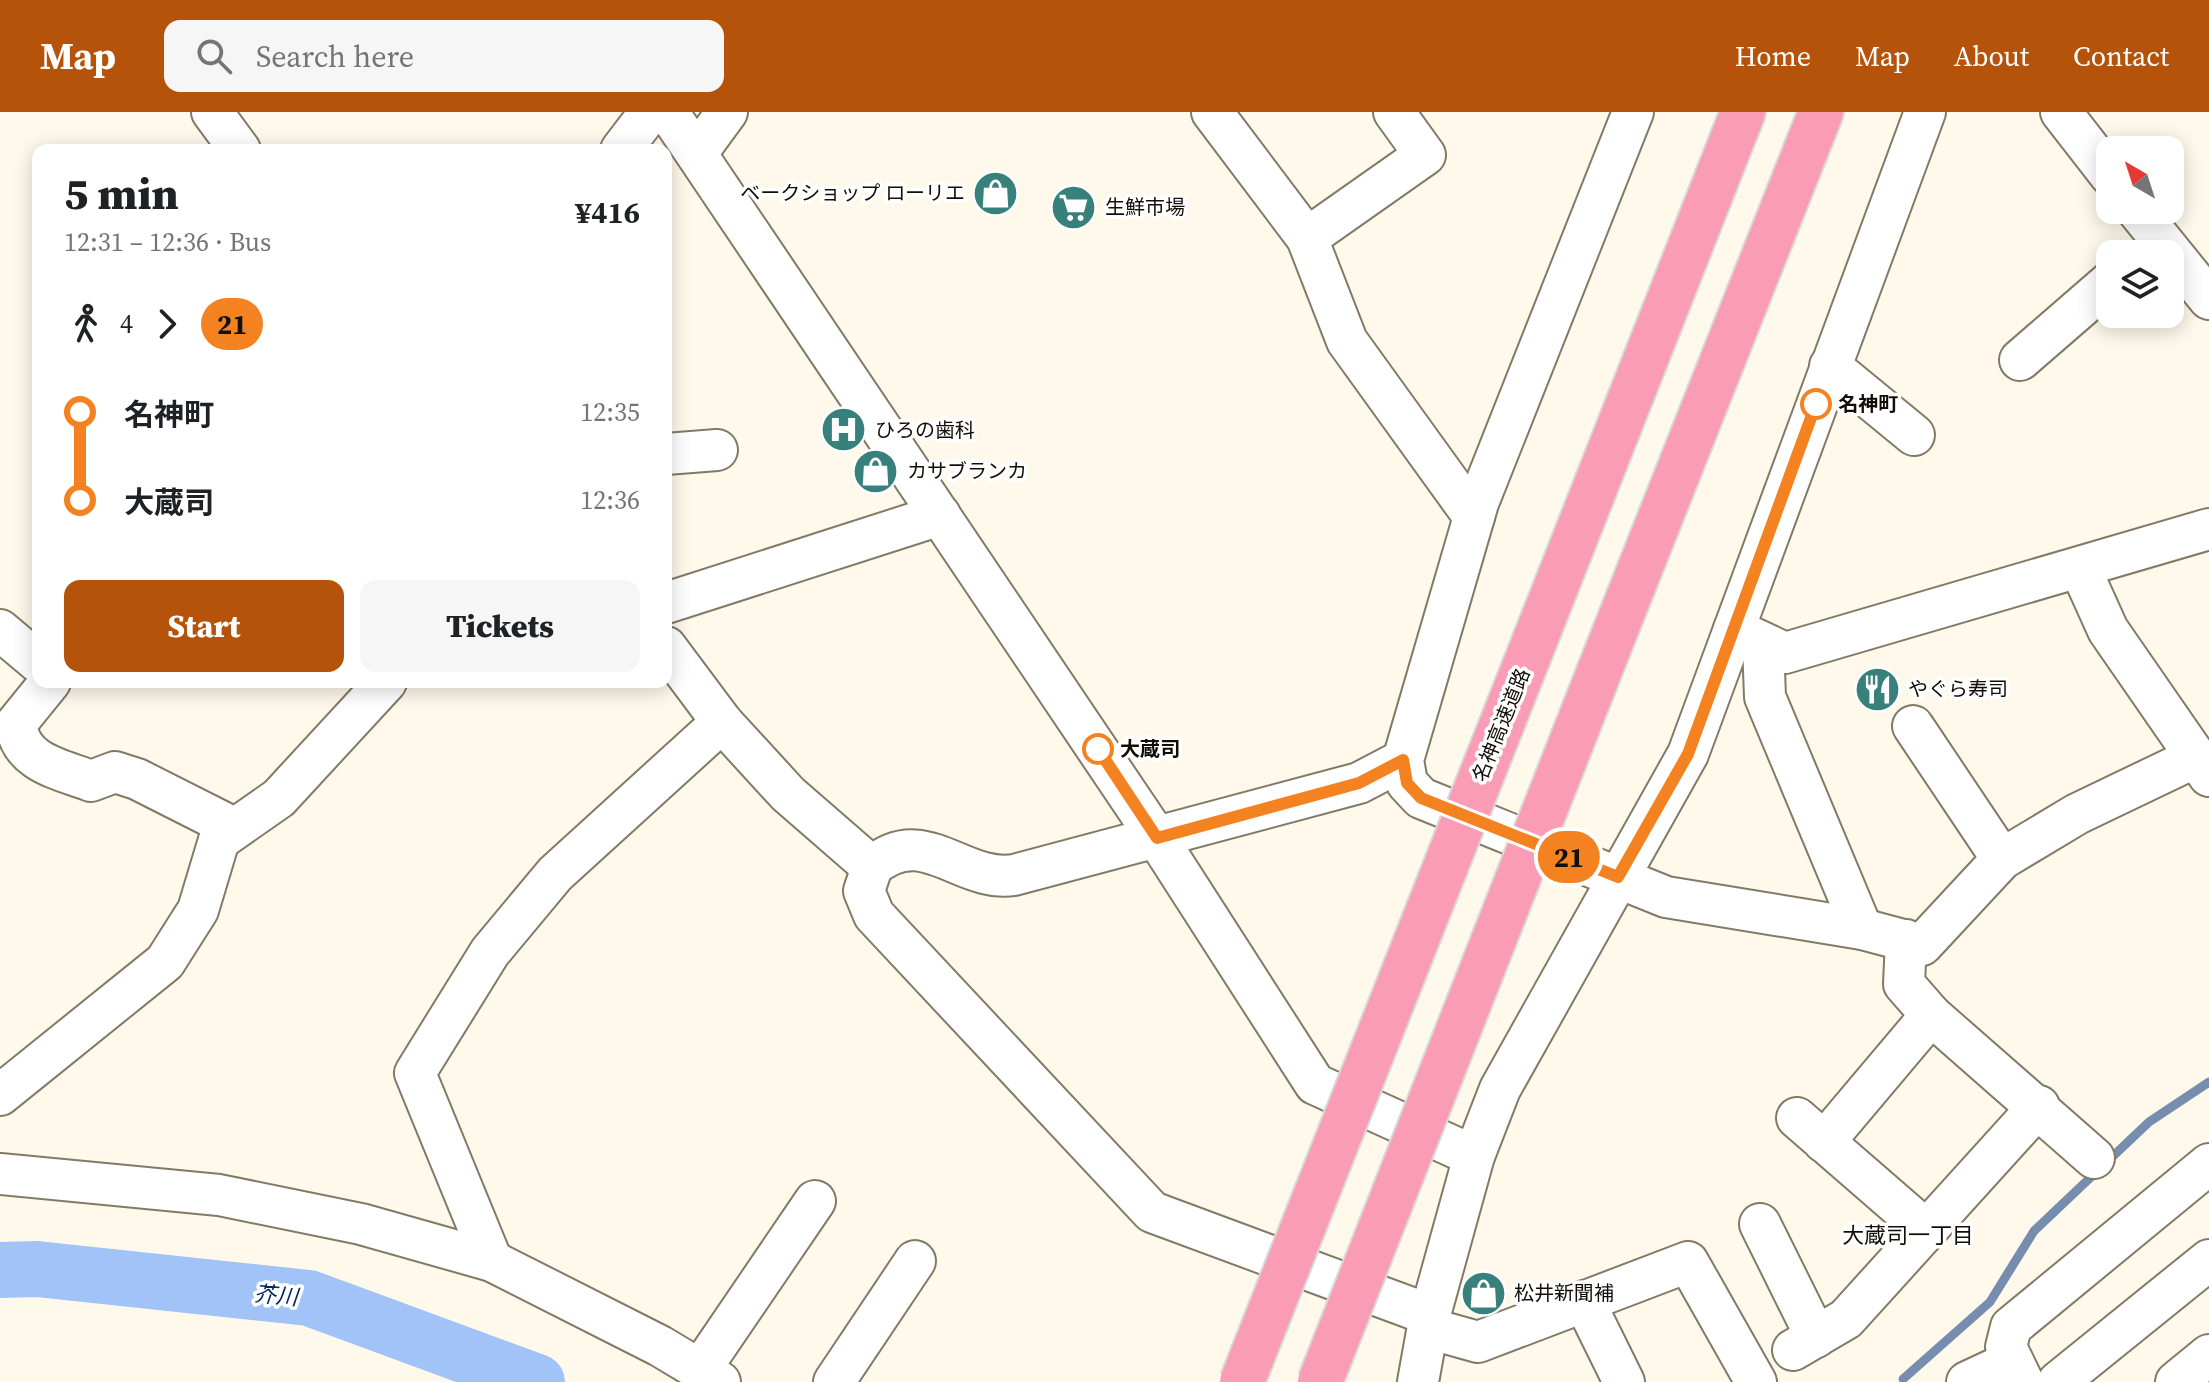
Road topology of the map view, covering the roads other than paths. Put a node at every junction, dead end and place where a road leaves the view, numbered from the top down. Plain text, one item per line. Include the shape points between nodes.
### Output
1 (212, 112) edge
2 (727, 112) edge
3 (1212, 112) edge
4 (1394, 112) edge
5 (1633, 112) edge
6 (1743, 112) edge
7 (1821, 112) edge
8 (1925, 112) edge
9 (2061, 112) edge
10 (650, 114) edge
11 (236, 144) edge
12 (626, 144) edge
13 (697, 153) junction
14 (2096, 157) edge
15 (2146, 234) edge
16 (1307, 238) junction
17 (2096, 294) edge
18 (2209, 299) edge
19 (2020, 360) dead end
20 (1830, 366) junction
21 (1914, 435) dead end
22 (717, 450) dead end
23 (672, 454) edge
24 (940, 515) junction
25 (1474, 517) junction
26 (2209, 529) edge
27 (2080, 568) junction
28 (672, 601) edge
29 (0, 630) edge
30 (1748, 636) junction
31 (672, 655) edge
32 (32, 657) edge
33 (45, 688) edge
34 (380, 688) edge
35 (722, 722) junction
36 (1913, 726) dead end
37 (1403, 760) junction
38 (2204, 765) edge
39 (234, 828) junction
40 (1157, 838) junction
41 (2002, 859) junction
42 (872, 867) junction
43 (1618, 877) junction
44 (1862, 929) junction
45 (1906, 940) junction
46 (1931, 1015) junction
47 (0, 1095) edge
48 (2039, 1106) junction
49 (1474, 1156) junction
50 (2094, 1158) dead end
51 (2209, 1164) edge
52 (0, 1174) edge
53 (815, 1201) dead end
54 (1760, 1224) dead end
55 (1926, 1230) junction
56 (2209, 1260) edge
57 (492, 1261) junction
58 (915, 1261) dead end
59 (1584, 1301) junction
60 (1429, 1321) junction
61 (2209, 1355) edge
62 (2018, 1371) edge
63 (710, 1376) edge
64 (834, 1382) edge
65 (1242, 1382) edge
66 (1320, 1382) edge
67 (1418, 1382) edge
68 (1624, 1382) edge
69 (1756, 1382) edge
70 (1967, 1382) edge
71 (2058, 1382) edge
72 (2176, 1382) edge

1 - 11 street
2 - 13 street
3 - 16 street
4 - 16 street via 1425,155
5 - 25 street
6 - 65 highway, 名神高速道路, bridge
7 - 66 highway, bridge
8 - 20 street
9 - 14 street
10 - 12 street
10 - 13 street
13 - 24 street
15 - 18 street
16 - 25 street via 1347,341
17 - 19 street
20 - 21 street
20 - 30 street
22 - 23 street
24 - 28 street
24 - 40 street
25 - 37 street
26 - 27 street
27 - 30 street via 1785,653
27 - 38 street via 2108,630
29 - 32 street
30 - 43 street
30 - 44 street via 1765,697
31 - 35 street
33 - 39 street via 16,724 18,742 34,759 91,781 115,772 137,779
34 - 39 street via 279,798
35 - 42 street via 788,794
35 - 57 street via 555,874 490,952 415,1073
36 - 41 street
37 - 40 street via 1359,783
37 - 43 street via 1407,783 1421,798
38 - 41 street via 2077,814
39 - 47 street via 219,840 198,910 165,962
40 - 42 street via 1005,876 911,849
40 - 49 street via 1315,1084
41 - 45 street via 1922,945
42 - 60 street via 864,891 874,915 1152,1212
43 - 44 street via 1666,897
43 - 49 street via 1500,1089
44 - 45 street
45 - 46 street via 1904,984
46 - 48 street
46 - 55 street via 1811,1130
48 - 50 street
48 - 55 street
49 - 60 street
51 - 62 street via 2011,1327 2006,1347
52 - 57 street via 219,1195 361,1224
53 - 63 street
54 - 55 street via 1804,1343 1846,1319
56 - 71 street
57 - 63 street
58 - 64 street
59 - 60 street via 1478,1342
59 - 68 street
59 - 69 street via 1688,1262
60 - 67 street
61 - 72 street
62 - 70 street

